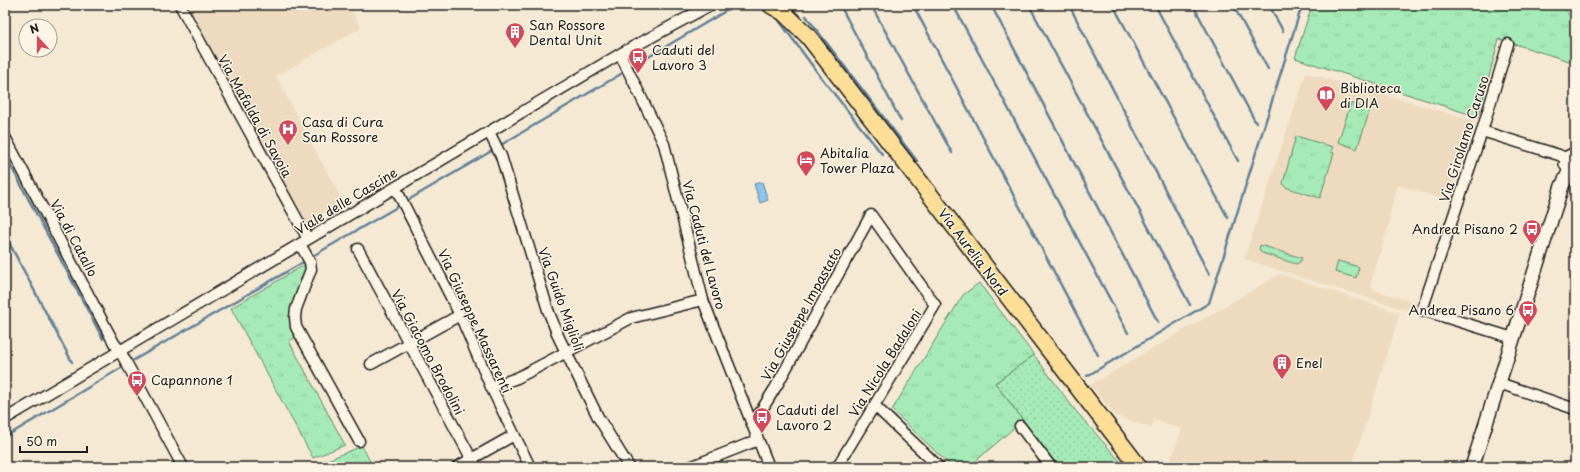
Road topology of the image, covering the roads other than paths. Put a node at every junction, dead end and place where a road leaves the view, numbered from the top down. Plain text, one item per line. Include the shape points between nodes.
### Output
1 (180, 5) edge
2 (771, 5) edge
3 (786, 5) edge
4 (707, 6) edge
5 (808, 36) junction
6 (1508, 44) dead end
7 (622, 58) junction
8 (489, 132) junction
9 (1482, 132) junction
10 (5, 137) edge
11 (1572, 164) edge
12 (395, 187) junction
13 (871, 215) joint
14 (304, 241) junction
15 (358, 249) dead end
16 (703, 300) junction
17 (460, 315) junction
18 (1513, 338) junction
19 (409, 343) junction
20 (120, 351) junction
21 (565, 354) junction
22 (371, 364) dead end
23 (1499, 383) junction
24 (491, 387) junction
25 (875, 406) junction
26 (1575, 409) edge
27 (5, 419) edge
28 (752, 424) junction
29 (1020, 426) dead end
30 (514, 435) junction
31 (758, 440) junction
32 (359, 441) dead end
33 (474, 463) edge
34 (183, 467) edge
35 (457, 467) edge
36 (530, 467) edge
37 (629, 467) edge
38 (690, 467) edge
39 (769, 467) edge
40 (837, 467) edge
41 (939, 467) edge
42 (1050, 467) edge
43 (1139, 467) edge
44 (1472, 467) edge

1 - 14 street, Via Mafalda di Savoia
2 - 5 main road, Via Aurelia Nord via 783,12
3 - 5 main road, Via Aurelia Nord via 800,21
4 - 7 street, Viale delle Cascine
5 - 43 main road, Via Aurelia Nord
6 - 9 street, Via Girolamo Caruso
7 - 8 street, Viale delle Cascine
7 - 16 street, Via Caduti del Lavoro via 664,144
8 - 12 street, Viale delle Cascine
8 - 21 street, Via Guido Miglioli via 500,153 548,310
9 - 11 street via 1559,155
9 - 18 street, Via Girolamo Caruso via 1422,310
10 - 20 street, Via di Catallo
11 - 18 street via 1562,186
12 - 14 street, Viale delle Cascine
12 - 17 street, Via Giuseppe Massarenti
13 - 25 street, Via Nicola Badaloni via 935,305
13 - 28 street, Via Giuseppe Impastato via 777,385
14 - 20 street, Viale delle Cascine
14 - 32 street, Via Mafalda di Savoia via 311,272 296,309 296,327
15 - 19 street, Via Giacomo Brodolini
16 - 21 street via 631,318
16 - 28 street, Via Caduti del Lavoro
17 - 19 street
17 - 24 street, Via Giuseppe Massarenti
18 - 23 street
19 - 22 street
19 - 33 street, Via Giacomo Brodolini
20 - 27 street, Viale delle Cascine
20 - 34 street, Via di Catallo
21 - 24 street via 517,378
21 - 37 street, Via Guido Miglioli via 598,417
23 - 26 street
23 - 44 street
24 - 30 street, Via Giuseppe Massarenti
25 - 40 street, Via Nicola Badaloni
25 - 41 street
28 - 31 street, Via Caduti del Lavoro
29 - 42 street
30 - 33 street
30 - 36 street, Via Giuseppe Massarenti
31 - 38 street
31 - 39 street, Via Caduti del Lavoro
33 - 35 street

